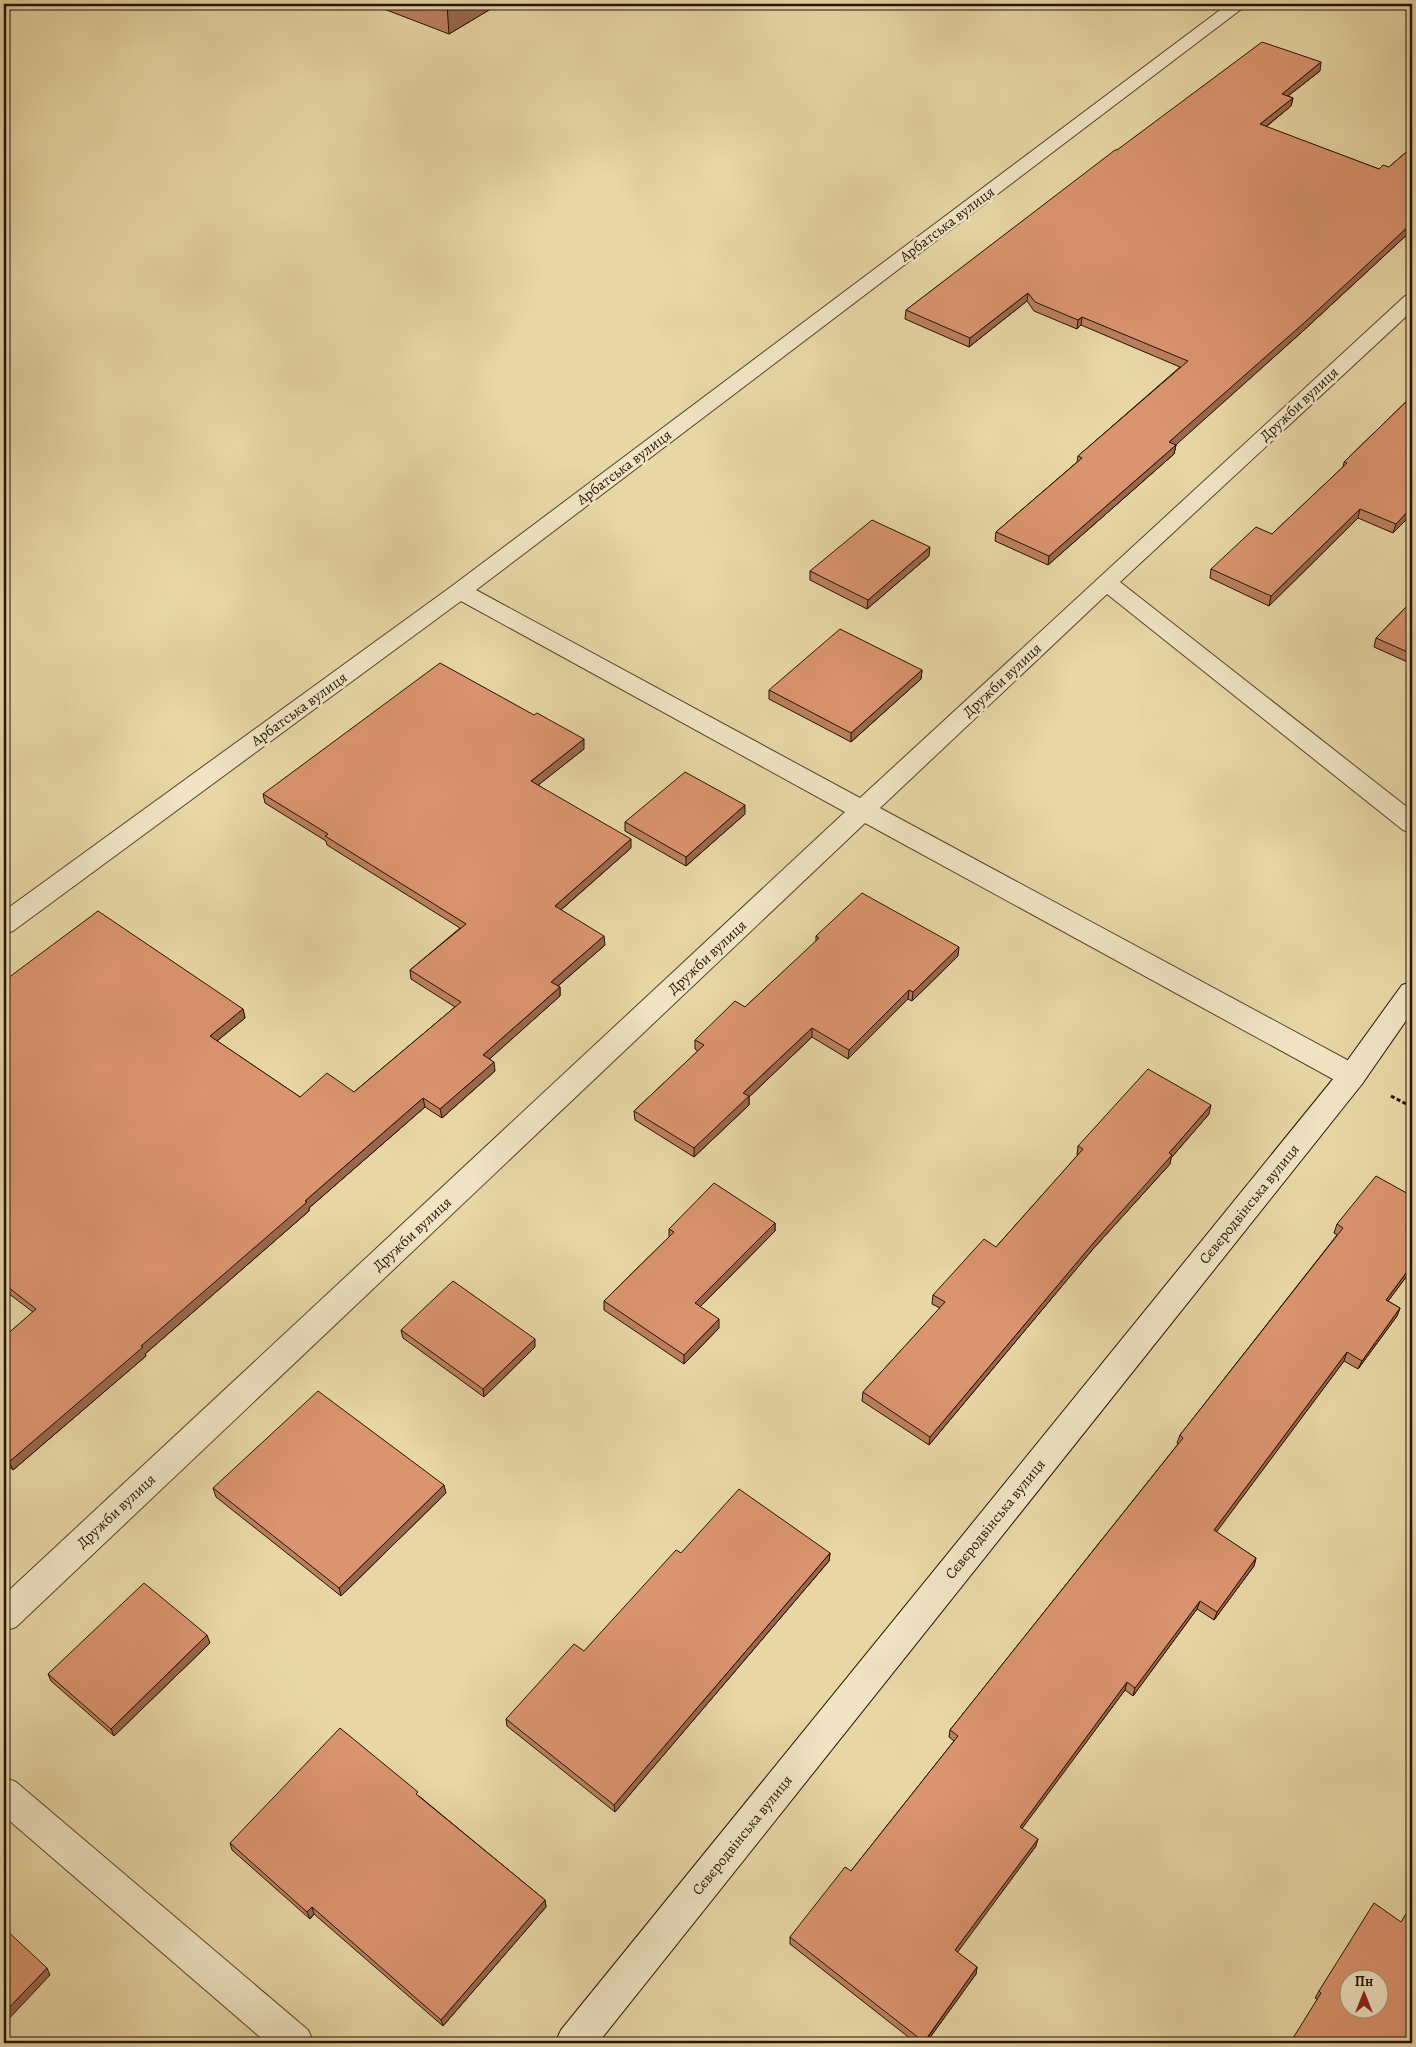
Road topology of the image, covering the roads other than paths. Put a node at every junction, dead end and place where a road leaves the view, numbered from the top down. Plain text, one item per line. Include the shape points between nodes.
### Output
1 (1239, 4) edge
2 (1412, 300) edge
3 (1106, 582) junction
4 (460, 591) junction
5 (864, 811) junction
6 (1412, 824) edge
7 (4, 924) edge
8 (1412, 992) edge
9 (1352, 1076) junction
10 (4, 1616) edge
11 (4, 1794) edge
12 (295, 2043) edge
13 (574, 2043) edge

1 - 4 street, Арбатська вулиця
2 - 3 street, Дружби вулиця
3 - 5 street, Дружби вулиця
3 - 6 street
4 - 5 street
4 - 7 street, Арбатська вулиця
5 - 9 street
5 - 10 street, Дружби вулиця
8 - 9 street, Сєвєродвінська вулиця
9 - 13 street, Сєвєродвінська вулиця
11 - 12 street

